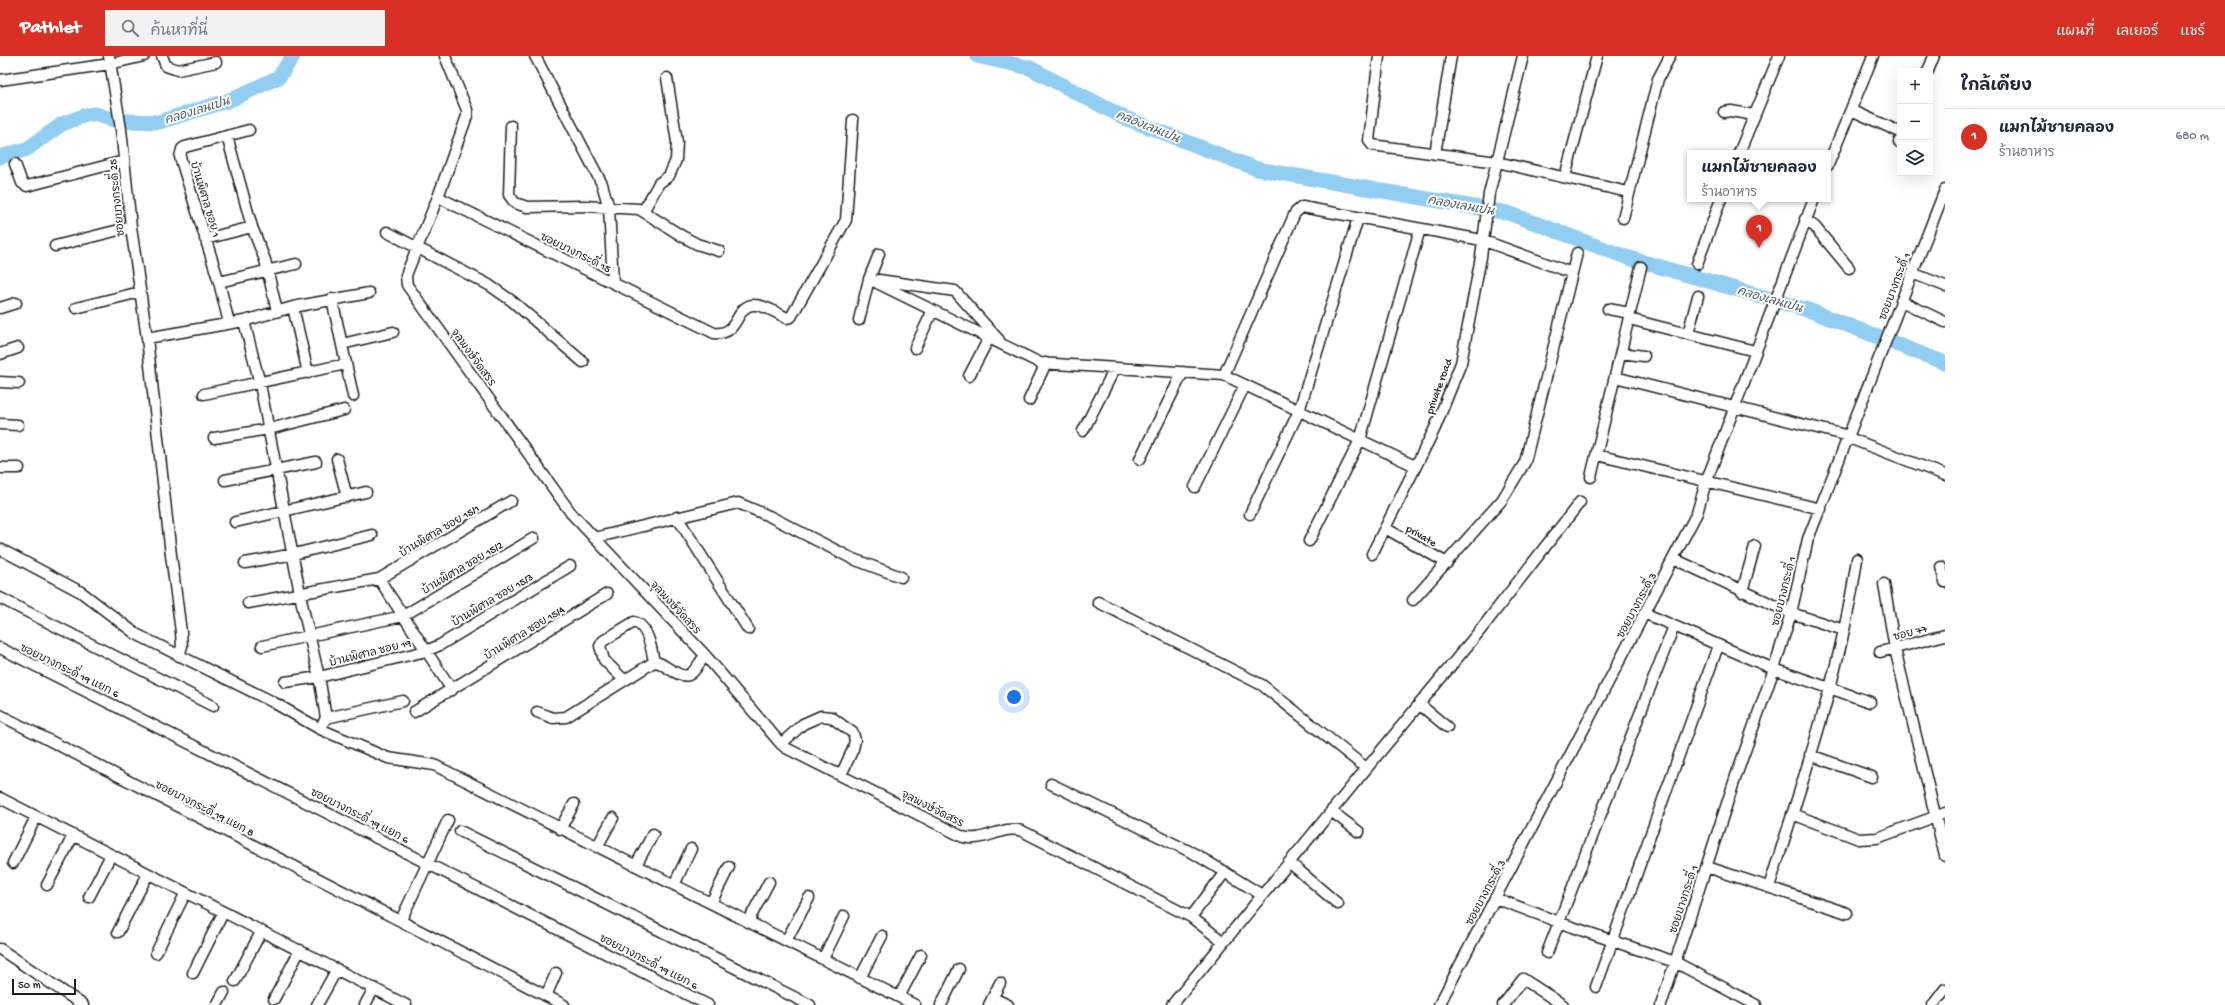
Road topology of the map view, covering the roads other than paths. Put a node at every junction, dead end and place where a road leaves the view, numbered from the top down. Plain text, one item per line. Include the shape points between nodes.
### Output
1 (144, 56) edge
2 (162, 56) edge
3 (445, 56) edge
4 (535, 56) edge
5 (1380, 56) edge
6 (1451, 56) edge
7 (1523, 56) edge
8 (1597, 56) edge
9 (1670, 56) edge
10 (1779, 56) edge
11 (1873, 56) edge
12 (1934, 56) edge
13 (110, 60) edge
14 (216, 62) dead end
15 (1929, 68) edge
16 (667, 78) dead end
17 (0, 80) edge
18 (1850, 110) junction
19 (1724, 112) dead end
20 (1754, 115) junction
21 (853, 120) dead end
22 (511, 126) dead end
23 (249, 130) dead end
24 (228, 136) junction
25 (1897, 136) edge
26 (1740, 150) edge
27 (1435, 154) junction
28 (1831, 158) edge
29 (124, 161) junction
30 (1497, 162) junction
31 (15, 164) dead end
32 (1565, 177) junction
33 (1628, 192) junction
34 (438, 197) junction
35 (1944, 197) edge
36 (1720, 202) edge
37 (1813, 202) edge
38 (609, 208) junction
39 (644, 210) junction
40 (1358, 218) junction
41 (1623, 218) dead end
42 (1805, 220) junction
43 (131, 227) junction
44 (252, 227) junction
45 (1420, 229) junction
46 (386, 232) dead end
47 (205, 239) junction
48 (1482, 240) junction
49 (55, 246) dead end
50 (417, 247) junction
51 (718, 251) dead end
52 (1577, 253) dead end
53 (879, 254) dead end
54 (296, 264) dead end
55 (1697, 264) dead end
56 (1641, 267) dead end
57 (1849, 268) dead end
58 (267, 271) junction
59 (1572, 273) junction
60 (1912, 273) junction
61 (873, 281) junction
62 (219, 282) junction
63 (613, 283) junction
64 (1945, 286) edge
65 (140, 292) junction
66 (370, 293) dead end
67 (1698, 296) dead end
68 (332, 299) junction
69 (1901, 301) junction
70 (16, 303) dead end
71 (293, 307) junction
72 (0, 308) edge
73 (76, 308) dead end
74 (1608, 309) dead end
75 (933, 310) junction
76 (277, 311) junction
77 (1629, 316) junction
78 (244, 321) junction
79 (1945, 322) edge
80 (229, 323) junction
81 (393, 332) dead end
82 (1688, 334) junction
83 (147, 338) junction
84 (989, 338) junction
85 (342, 344) junction
86 (1003, 345) junction
87 (18, 348) dead end
88 (915, 348) dead end
89 (1755, 351) junction
90 (1621, 353) junction
91 (0, 354) edge
92 (1644, 356) dead end
93 (583, 362) dead end
94 (1046, 363) junction
95 (346, 364) junction
96 (1115, 368) junction
97 (1183, 372) junction
98 (308, 373) junction
99 (1224, 375) junction
100 (969, 376) dead end
101 (1615, 377) junction
102 (0, 382) edge
103 (19, 383) dead end
104 (260, 384) junction
105 (1245, 385) junction
106 (204, 394) dead end
107 (353, 396) dead end
108 (1029, 400) dead end
109 (1735, 407) junction
110 (344, 410) dead end
111 (1299, 411) junction
112 (0, 424) edge
113 (18, 426) dead end
114 (269, 429) junction
115 (1083, 431) dead end
116 (1849, 437) junction
117 (214, 438) dead end
118 (1360, 440) junction
119 (1596, 455) junction
120 (337, 459) dead end
121 (1140, 459) dead end
122 (316, 462) dead end
123 (1415, 466) junction
124 (0, 468) edge
125 (19, 468) dead end
126 (278, 471) junction
127 (1945, 475) edge
128 (1591, 477) dead end
129 (226, 480) dead end
130 (1706, 482) junction
131 (1195, 487) dead end
132 (366, 492) dead end
133 (347, 497) junction
134 (511, 501) dead end
135 (1580, 502) dead end
136 (285, 510) junction
137 (1821, 510) junction
138 (1250, 514) dead end
139 (677, 517) junction
140 (235, 522) dead end
141 (1385, 528) junction
142 (372, 535) dead end
143 (534, 538) dead end
144 (594, 538) junction
145 (1309, 541) dead end
146 (1755, 546) dead end
147 (0, 548) edge
148 (294, 554) junction
149 (1372, 554) dead end
150 (1674, 559) junction
151 (1857, 559) dead end
152 (245, 563) dead end
153 (1448, 563) junction
154 (570, 566) dead end
155 (1941, 567) dead end
156 (901, 577) dead end
157 (379, 579) junction
158 (1945, 582) edge
159 (1884, 584) dead end
160 (1742, 592) junction
161 (300, 594) junction
162 (607, 594) dead end
163 (0, 598) edge
164 (1413, 600) dead end
165 (1098, 602) dead end
166 (248, 603) dead end
167 (1644, 613) junction
168 (1791, 613) junction
169 (403, 616) junction
170 (1674, 626) junction
171 (748, 629) dead end
172 (1844, 630) junction
173 (1945, 635) edge
174 (309, 636) junction
175 (262, 646) dead end
176 (1718, 646) junction
177 (0, 648) edge
178 (1895, 649) junction
179 (426, 651) junction
180 (1880, 652) dead end
181 (705, 655) junction
182 (179, 656) junction
183 (654, 662) junction
184 (1774, 669) junction
185 (320, 680) junction
186 (624, 680) junction
187 (285, 682) dead end
188 (1830, 689) junction
189 (452, 690) junction
190 (403, 701) dead end
191 (1870, 702) dead end
192 (1419, 704) junction
193 (213, 706) dead end
194 (414, 712) dead end
195 (537, 712) dead end
196 (0, 715) edge
197 (326, 718) junction
198 (1447, 727) dead end
199 (320, 729) junction
200 (781, 744) junction
201 (1810, 755) junction
202 (1366, 768) junction
203 (841, 775) junction
204 (1872, 777) dead end
205 (1051, 784) dead end
206 (0, 798) edge
207 (574, 804) dead end
208 (1332, 811) junction
209 (1792, 814) junction
210 (1941, 814) edge
211 (36, 817) junction
212 (613, 818) dead end
213 (448, 820) dead end
214 (560, 829) junction
215 (460, 831) dead end
216 (1359, 832) dead end
217 (653, 834) dead end
218 (73, 836) junction
219 (597, 847) junction
220 (691, 849) dead end
221 (111, 855) junction
222 (1945, 856) edge
223 (428, 862) junction
224 (1289, 862) junction
225 (13, 863) dead end
226 (636, 865) junction
227 (730, 866) dead end
228 (1707, 867) junction
229 (1225, 872) junction
230 (148, 874) junction
231 (769, 882) dead end
232 (47, 885) dead end
233 (674, 885) junction
234 (1769, 887) junction
235 (185, 894) junction
236 (1262, 895) junction
237 (89, 897) dead end
238 (809, 898) dead end
239 (1495, 898) junction
240 (711, 904) junction
241 (1338, 904) dead end
242 (224, 913) junction
243 (1847, 913) dead end
244 (844, 916) dead end
245 (1191, 917) junction
246 (401, 920) junction
247 (748, 922) junction
248 (1559, 922) junction
249 (118, 932) dead end
250 (261, 932) junction
251 (882, 936) dead end
252 (786, 941) junction
253 (1222, 941) junction
254 (1612, 942) junction
255 (0, 949) edge
256 (300, 950) junction
257 (156, 953) dead end
258 (1547, 953) dead end
259 (921, 955) dead end
260 (823, 959) junction
261 (1675, 962) junction
262 (337, 969) junction
263 (959, 969) dead end
264 (193, 973) dead end
265 (556, 973) dead end
266 (860, 978) junction
267 (235, 981) dead end
268 (1000, 983) dead end
269 (1596, 987) dead end
270 (374, 988) junction
271 (1945, 989) edge
272 (224, 992) dead end
273 (546, 996) junction
274 (899, 997) junction
275 (274, 999) dead end
276 (991, 1002) edge
277 (1559, 1004) edge
278 (83, 1005) edge
279 (217, 1005) edge
280 (317, 1005) edge
281 (365, 1005) edge
282 (406, 1005) edge
283 (564, 1005) edge
284 (708, 1005) edge
285 (810, 1005) edge
286 (915, 1005) edge
287 (941, 1005) edge
288 (1008, 1005) edge
289 (1172, 1005) edge
290 (1439, 1005) edge
291 (1503, 1005) edge
292 (1661, 1005) edge
293 (1756, 1005) edge
294 (1933, 1005) edge

1 - 13 street
2 - 14 street via 166,66 174,70
3 - 34 street, จุลพงษ์จัดสรร via 467,110 467,116
4 - 38 street, ซอยบางกระดี่ 15 via 602,184
5 - 27 street via 1370,143
6 - 27 street
7 - 30 street
8 - 32 street
9 - 33 street via 1658,79
10 - 20 street
11 - 18 street
12 - 15 street
13 - 17 street
13 - 29 street, ซอยบางกระดี่ 25
16 - 39 street via 677,142 676,160 669,176 659,183
18 - 25 street
18 - 28 street
19 - 20 street
20 - 26 street
21 - 63 street via 846,220 791,317 787,318 758,305 750,305 744,308 730,331 714,333
22 - 38 street via 511,200 527,207
23 - 24 street, บ้านพิศาล ซอย 1
24 - 44 street
24 - 47 street, บ้านพิศาล ซอย 1 via 185,147 181,152 180,157
27 - 30 street
29 - 31 street via 27,186 22,183
29 - 43 street, ซอยบางกระดี่ 25
30 - 32 street
30 - 48 street, private road
32 - 33 street
33 - 41 street
34 - 50 street, จุลพงษ์จัดสรร
34 - 63 street, ซอยบางกระดี่ 15
35 - 60 street, ซอยบางกระดี่ 1
36 - 55 street
37 - 42 street, ซอยบางกระดี่ 3
38 - 39 street
38 - 63 street, ซอยบางกระดี่ 15
39 - 51 street via 682,236
40 - 45 street
40 - 99 street via 1302,207 1298,209
40 - 111 street
42 - 57 street via 1815,227
42 - 89 street, ซอยบางกระดี่ 3
43 - 49 street
43 - 65 street, ซอยบางกระดี่ 25
44 - 47 street
44 - 58 street
45 - 48 street
45 - 118 street
46 - 50 street
47 - 62 street, บ้านพิศาล ซอย 1
48 - 59 street
48 - 123 street, private road via 1461,363 1450,395
50 - 93 street via 489,285 512,301
50 - 144 street, จุลพงษ์จัดสรร via 406,276 407,285 571,513
52 - 59 street
53 - 61 street
54 - 58 street
56 - 77 street
58 - 62 street
58 - 76 street
59 - 153 street via 1525,462 1502,500
60 - 64 street
60 - 69 street, ซอยบางกระดี่ 1
61 - 75 street
61 - 86 street via 955,292
62 - 80 street, บ้านพิศาล ซอย 1
65 - 73 street
65 - 83 street, ซอยบางกระดี่ 25
66 - 68 street
67 - 82 street
68 - 71 street
68 - 85 street
69 - 79 street
69 - 116 street, ซอยบางกระดี่ 1
70 - 72 street
71 - 76 street
71 - 98 street
74 - 77 street
75 - 84 street
75 - 88 street
76 - 78 street
77 - 82 street
77 - 90 street
78 - 80 street
78 - 104 street
80 - 83 street
81 - 85 street
82 - 89 street
83 - 182 street, ซอยบางกระดี่ 25 via 182,632
84 - 86 street
84 - 100 street
85 - 95 street
86 - 94 street
87 - 91 street
89 - 109 street, ซอยบางกระดี่ 3
90 - 92 street
90 - 101 street
94 - 96 street
94 - 108 street
95 - 98 street
95 - 107 street
96 - 97 street
96 - 115 street
97 - 99 street
97 - 121 street
98 - 104 street
99 - 105 street
101 - 109 street
101 - 119 street
102 - 103 street
104 - 106 street
104 - 114 street
105 - 111 street
105 - 131 street
109 - 116 street
109 - 130 street, ซอยบางกระดี่ 3
110 - 114 street
111 - 118 street
111 - 138 street
112 - 113 street
114 - 117 street
114 - 126 street
116 - 127 street
116 - 137 street, ซอยบางกระดี่ 1
118 - 123 street
118 - 145 street
119 - 128 street
119 - 130 street
120 - 133 street
122 - 126 street
123 - 141 street, private road
124 - 125 street
126 - 129 street
126 - 136 street
130 - 137 street
130 - 150 street, ซอยบางกระดี่ 3 via 1697,513
132 - 133 street
133 - 136 street
134 - 157 street, บ้านพิศาล ซอย 15/1
135 - 192 street
136 - 140 street
136 - 148 street
137 - 168 street, ซอยบางกระดี่ 1 via 1808,539
139 - 144 street
139 - 156 street via 738,503 853,559
139 - 171 street
141 - 149 street, private road
141 - 153 street, private
142 - 148 street
143 - 169 street, บ้านพิศาล ซอย 15/2
144 - 181 street, จุลพงษ์จัดสรร
146 - 160 street
147 - 182 street via 81,592 136,634
148 - 152 street
148 - 161 street
150 - 160 street
150 - 167 street, ซอยบางกระดี่ 3
151 - 172 street
153 - 164 street
154 - 179 street, บ้านพิศาล ซอย 15/3
155 - 158 street
157 - 161 street, บ้านพิศาล ซอย 15/1
157 - 169 street
159 - 178 street
160 - 168 street
161 - 166 street, บ้านพิศาล ซอย 15/1
161 - 174 street
162 - 189 street, บ้านพิศาล ซอย 15/4
163 - 193 street
165 - 202 street via 1262,685
167 - 170 street
167 - 239 street, ซอยบางกระดี่ 3
168 - 172 street
168 - 184 street, ซอยบางกระดี่ 1
169 - 174 street, บ้านพิศาล ซอย 15/2
169 - 179 street
170 - 176 street
170 - 248 street
172 - 188 street
173 - 178 street, ซอย 77
174 - 175 street, บ้านพิศาล ซอย 15/2
174 - 185 street
176 - 184 street
176 - 254 street
177 - 223 street, ซอยบางกระดี่ 19 แยก 6
178 - 180 street, ซอย 77
178 - 210 street
179 - 185 street, บ้านพิศาล ซอย 19
179 - 189 street
181 - 183 street via 687,676 679,676 659,662
181 - 200 street, จุลพงษ์จัดสรร
182 - 199 street via 271,701
183 - 186 street
183 - 186 street via 652,648 642,626 634,622 603,641 600,646 604,660
184 - 188 street
184 - 228 street, ซอยบางกระดี่ 1
185 - 187 street, บ้านพิศาล ซอย 19
185 - 197 street
186 - 195 street via 562,718
188 - 191 street
188 - 201 street
189 - 194 street, บ้านพิศาล ซอย 15/4
190 - 197 street
192 - 198 street
192 - 202 street
196 - 246 street, ซอยบางกระดี่ 19 แยก 8 via 150,794
197 - 199 street
199 - 214 street via 388,758 434,765
200 - 203 street, จุลพงษ์จัดสรร
200 - 203 street via 803,724 821,716 831,717 852,733 855,740
201 - 204 street
201 - 209 street
202 - 208 street
203 - 245 street, จุลพงษ์จัดสรร via 967,838 980,839 1010,829 1022,831
205 - 229 street via 1195,854
206 - 211 street
207 - 214 street
208 - 216 street
208 - 224 street
209 - 210 street via 1860,839 1877,838
209 - 234 street
210 - 222 street
211 - 218 street
211 - 225 street
212 - 219 street
213 - 223 street
214 - 219 street
215 - 285 street
217 - 226 street
218 - 221 street
218 - 232 street
219 - 226 street
220 - 233 street
221 - 230 street
221 - 237 street
223 - 246 street
223 - 284 street, ซอยบางกระดี่ 19 แยก 6
224 - 236 street
224 - 241 street
226 - 233 street
227 - 240 street
228 - 234 street
228 - 261 street, ซอยบางกระดี่ 1
229 - 236 street
229 - 245 street
230 - 235 street
230 - 249 street
231 - 247 street
233 - 240 street
234 - 243 street
235 - 242 street
235 - 257 street
236 - 253 street
238 - 252 street
239 - 248 street
239 - 290 street, ซอยบางกระดี่ 3
240 - 247 street
242 - 250 street
242 - 264 street
244 - 260 street
245 - 253 street, จุลพงษ์จัดสรร
246 - 273 street
247 - 252 street
248 - 254 street
248 - 258 street
250 - 256 street
250 - 267 street
251 - 266 street
252 - 260 street
253 - 289 street
254 - 261 street
254 - 269 street
255 - 278 street
256 - 262 street
256 - 275 street
259 - 274 street
260 - 266 street
261 - 292 street, ซอยบางกระดี่ 1
261 - 293 street
262 - 270 street
262 - 280 street
263 - 287 street
265 - 273 street
266 - 274 street
268 - 276 street
270 - 281 street
270 - 282 street
271 - 294 street
272 - 279 street
273 - 283 street
274 - 286 street
276 - 288 street
277 - 291 street via 1523,979

